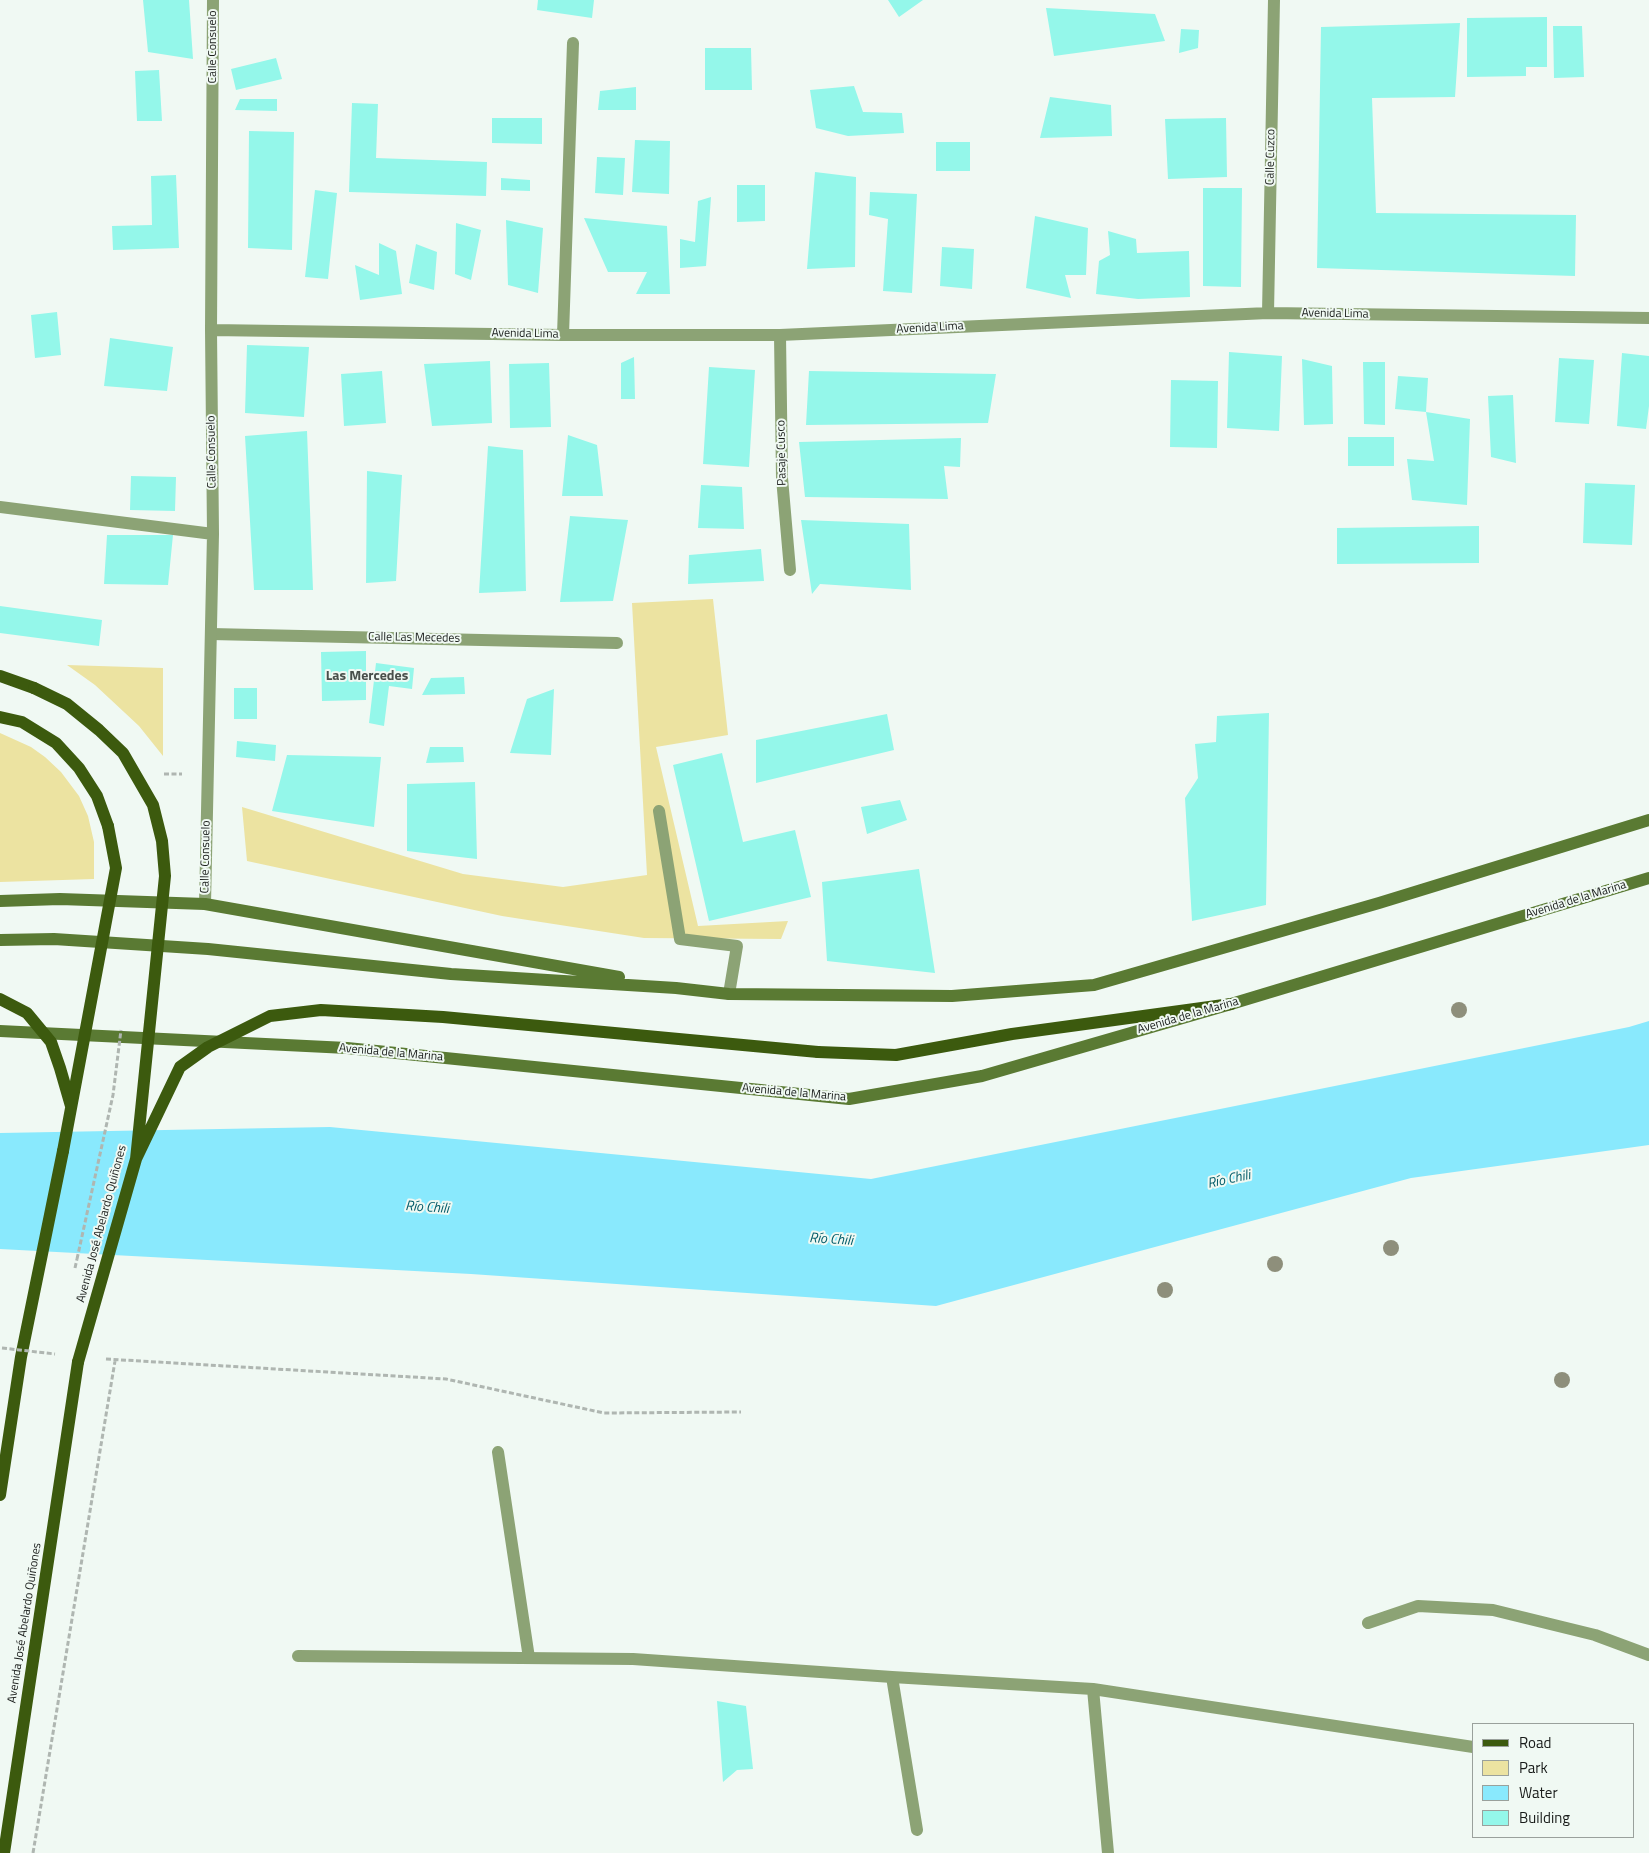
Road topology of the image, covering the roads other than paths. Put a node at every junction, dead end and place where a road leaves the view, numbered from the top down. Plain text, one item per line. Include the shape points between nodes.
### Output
1 (213, 0) edge
2 (1274, 0) edge
3 (572, 43) dead end
4 (1268, 313) junction
5 (1649, 318) edge
6 (211, 330) junction
7 (563, 335) junction
8 (780, 335) junction
9 (0, 507) edge
10 (213, 534) junction
11 (790, 570) dead end
12 (211, 634) junction
13 (617, 643) dead end
14 (0, 676) edge
15 (0, 718) edge
16 (659, 811) dead end
17 (1649, 820) edge
18 (1649, 878) edge
19 (0, 901) edge
20 (205, 904) junction
21 (0, 940) edge
22 (676, 988) junction
23 (729, 994) junction
24 (0, 999) edge
25 (1232, 1004) junction
26 (0, 1031) edge
27 (72, 1110) junction
28 (136, 1159) junction
29 (498, 1452) dead end
30 (0, 1495) edge
31 (1368, 1623) dead end
32 (1649, 1655) edge
33 (298, 1656) dead end
34 (529, 1658) junction
35 (892, 1677) junction
36 (1093, 1688) junction
37 (1472, 1747) edge
38 (917, 1830) dead end
39 (4, 1853) edge
40 (1108, 1853) edge

1 - 6 street, Calle Consuelo
2 - 4 street, Calle Cuzco
3 - 7 street
4 - 5 street, Avenida Lima
4 - 8 street, Avenida Lima
6 - 7 street, Avenida Lima
6 - 10 street, Calle Consuelo
7 - 8 street, Avenida Lima
8 - 11 street, Pasaje Cusco via 782,478
9 - 10 street
10 - 12 street, Calle Consuelo
12 - 13 street, Calle Las Mecedes
12 - 20 street, Calle Consuelo
14 - 28 main road, Avenida José Abelardo Quiñones, bridge via 67,704 100,730 123,753 153,806 162,841 165,876
15 - 27 main road, bridge via 22,722 56,743 79,768 100,804 116,868
16 - 23 street via 680,939 737,946
17 - 23 main road via 1379,903 1094,985 952,996
18 - 25 main road, Avenida de la Marina
19 - 20 main road via 60,899
20 - 22 main road
21 - 22 main road via 54,939 188,948 451,974
22 - 23 main road
24 - 27 main road, bridge via 27,1013 51,1042
25 - 26 main road, Avenida de la Marina via 982,1076 849,1099 347,1048
25 - 28 main road, bridge via 1012,1034 896,1055 818,1052 443,1017 321,1010 270,1016 208,1047 180,1067
27 - 30 main road, bridge via 21,1357
28 - 39 main road, Avenida José Abelardo Quiñones, bridge via 78,1362
29 - 34 street
31 - 32 street via 1418,1606 1493,1610 1595,1635
33 - 34 street
34 - 35 street via 633,1659
35 - 36 street
35 - 38 street
36 - 37 street
36 - 40 street

